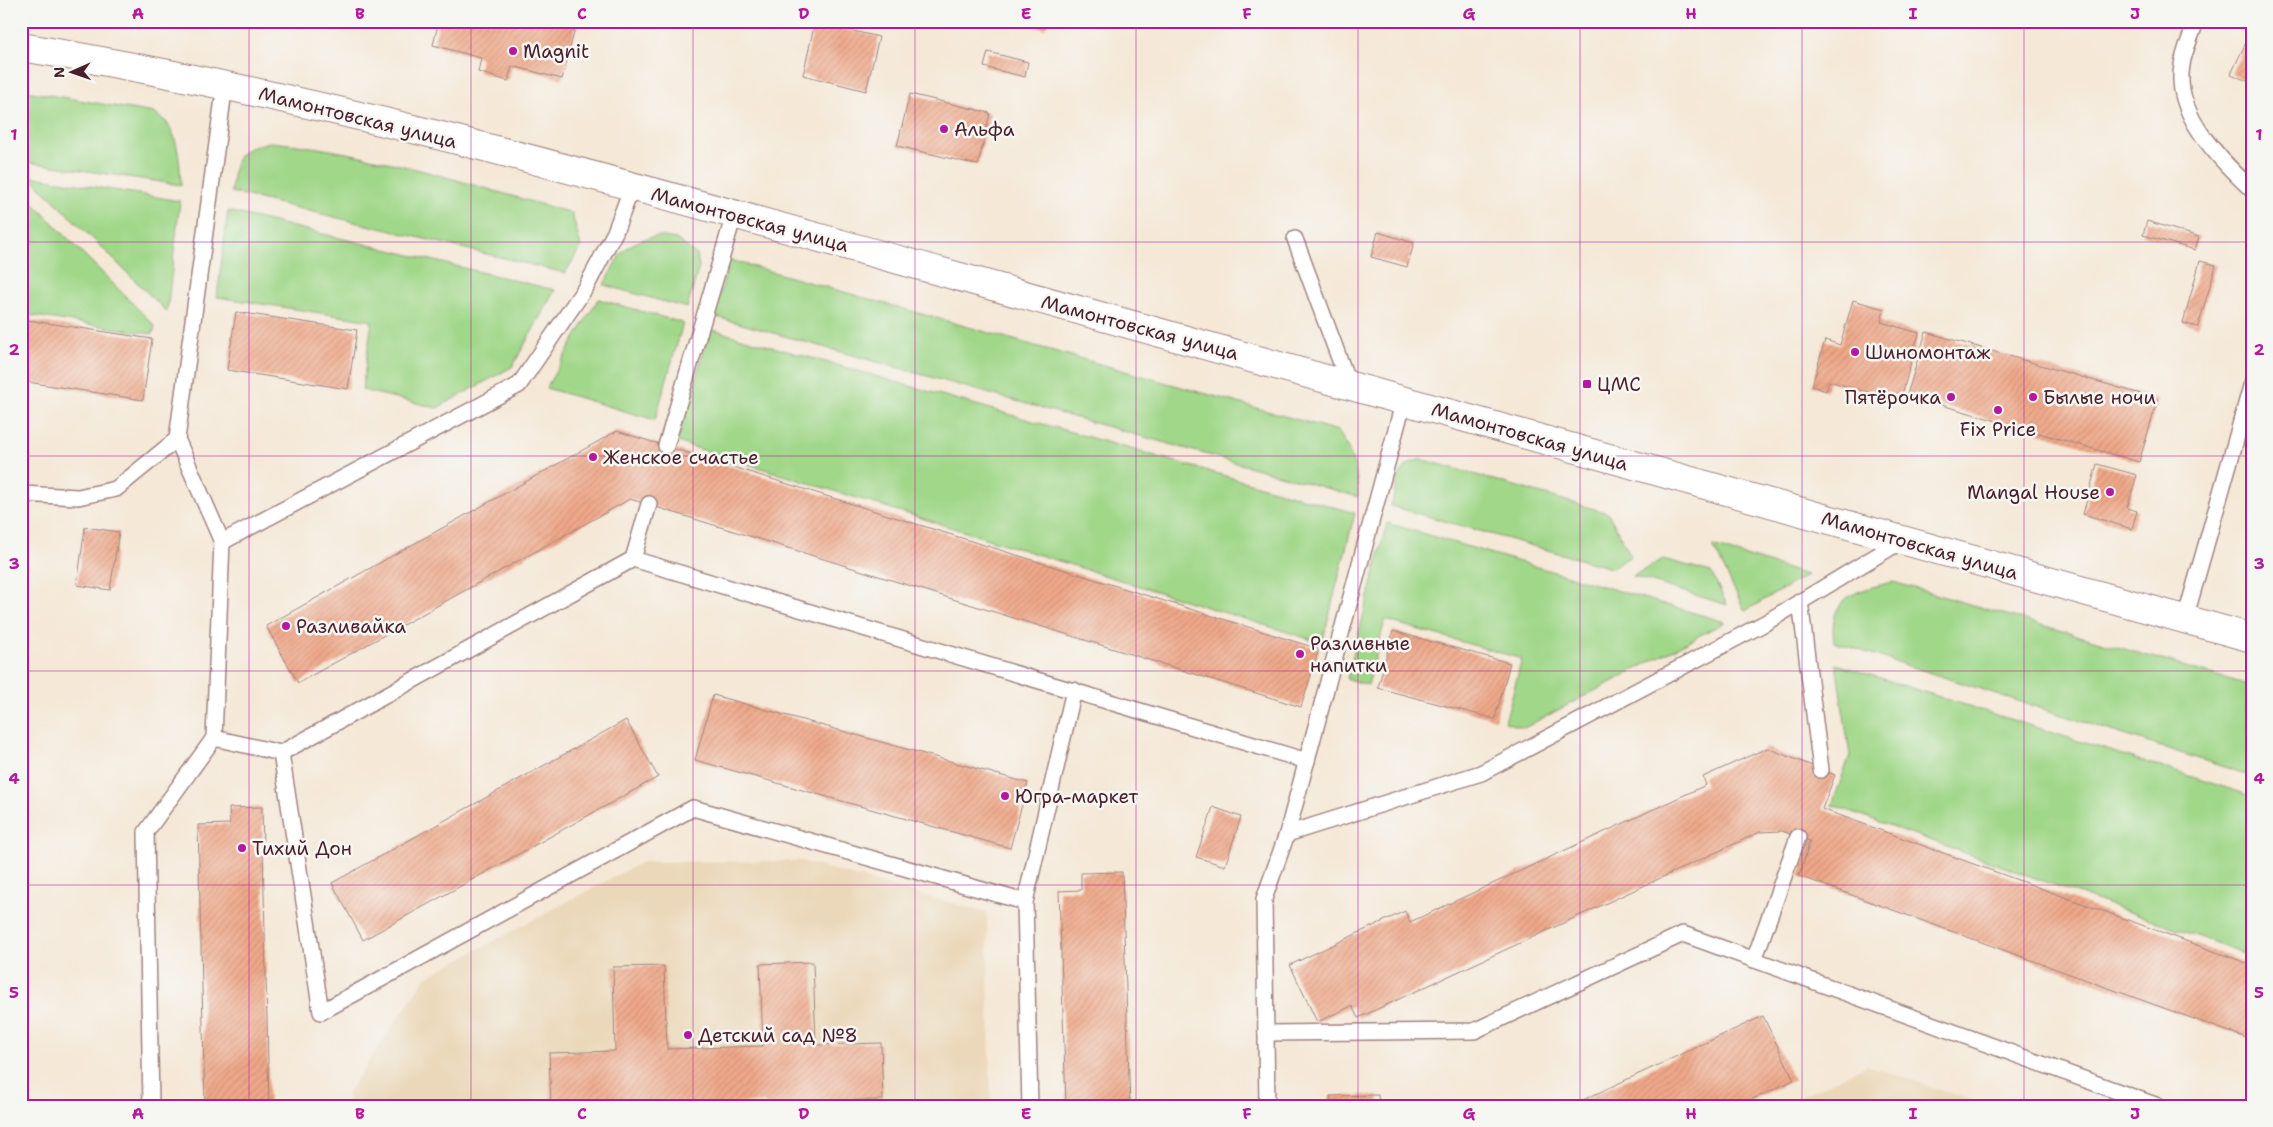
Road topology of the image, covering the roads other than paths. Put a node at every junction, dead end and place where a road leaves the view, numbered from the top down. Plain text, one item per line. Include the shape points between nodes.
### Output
1 (2196, 21) edge
2 (21, 47) edge
3 (225, 84) junction
4 (632, 187) junction
5 (2252, 190) edge
6 (734, 215) junction
7 (1295, 239) dead end
8 (2252, 383) edge
9 (1349, 385) junction
10 (1404, 400) junction
11 (177, 439) junction
12 (666, 446) dead end
13 (21, 494) edge
14 (649, 504) dead end
15 (1903, 540) junction
16 (222, 542) junction
17 (633, 559) junction
18 (1800, 602) junction
19 (2185, 619) junction
20 (2252, 638) edge
21 (1074, 690) junction
22 (214, 738) junction
23 (281, 753) junction
24 (1307, 761) junction
25 (1822, 770) dead end
26 (1287, 834) junction
27 (1798, 837) dead end
28 (1025, 902) junction
29 (1754, 960) junction
30 (1266, 1033) junction
31 (151, 1106) edge
32 (1030, 1106) edge
33 (1267, 1106) edge
34 (2158, 1106) edge

1 - 5 lane via 2181,66 2184,98 2196,128 2222,161
2 - 3 main road, Мамонтовская улица
3 - 4 main road, Мамонтовская улица via 400,125
3 - 11 lane
4 - 6 main road, Мамонтовская улица
4 - 16 lane via 615,232 586,287 519,385
6 - 9 main road, Мамонтовская улица
6 - 12 lane
7 - 9 lane
8 - 19 lane
9 - 10 main road, Мамонтовская улица
10 - 15 main road, Мамонтовская улица
10 - 24 lane
11 - 13 lane via 116,489 78,497
11 - 16 lane
14 - 17 lane
15 - 18 lane
15 - 19 main road, Мамонтовская улица
16 - 22 lane
17 - 21 lane
17 - 23 lane
18 - 25 lane
18 - 26 lane via 1481,773
19 - 20 main road, Мамонтовская улица
21 - 24 lane
21 - 28 lane
22 - 23 lane
22 - 31 lane via 146,832
23 - 28 lane via 321,1012 693,808
24 - 26 lane
26 - 30 lane via 1264,899
27 - 29 lane
28 - 32 lane
29 - 30 lane via 1683,934 1474,1031
29 - 34 lane
30 - 33 lane

